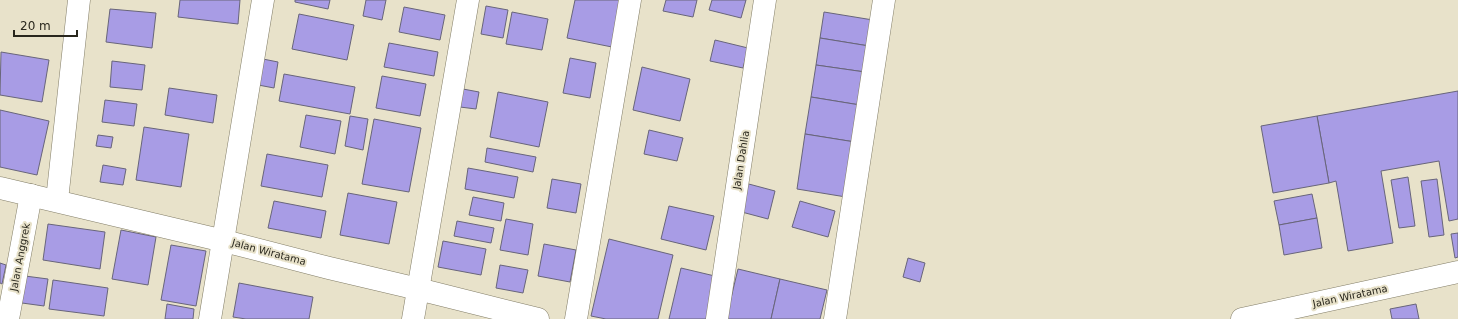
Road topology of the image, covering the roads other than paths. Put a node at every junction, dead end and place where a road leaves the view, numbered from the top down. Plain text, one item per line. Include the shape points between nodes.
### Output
1 (79, 0) edge
2 (264, 0) edge
3 (468, 0) edge
4 (630, 0) edge
5 (765, 0) edge
6 (884, 0) edge
7 (0, 188) edge
8 (31, 195) junction
9 (57, 200) junction
10 (224, 241) junction
11 (1458, 272) edge
12 (418, 289) junction
13 (8, 319) edge
14 (210, 319) edge
15 (413, 319) edge
16 (538, 319) edge
17 (576, 319) edge
18 (717, 319) edge
19 (835, 319) edge
20 (1242, 319) edge

1 - 9 street
2 - 10 street
3 - 12 street
4 - 17 street
5 - 18 street, Jalan Dahlia
6 - 19 street
7 - 8 street, Jalan Wiratama
8 - 9 street, Jalan Wiratama
8 - 13 street, Jalan Anggrek
9 - 10 street, Jalan Wiratama
10 - 12 street, Jalan Wiratama
10 - 14 street
11 - 20 street, Jalan Wiratama
12 - 15 street
12 - 16 street, Jalan Wiratama

